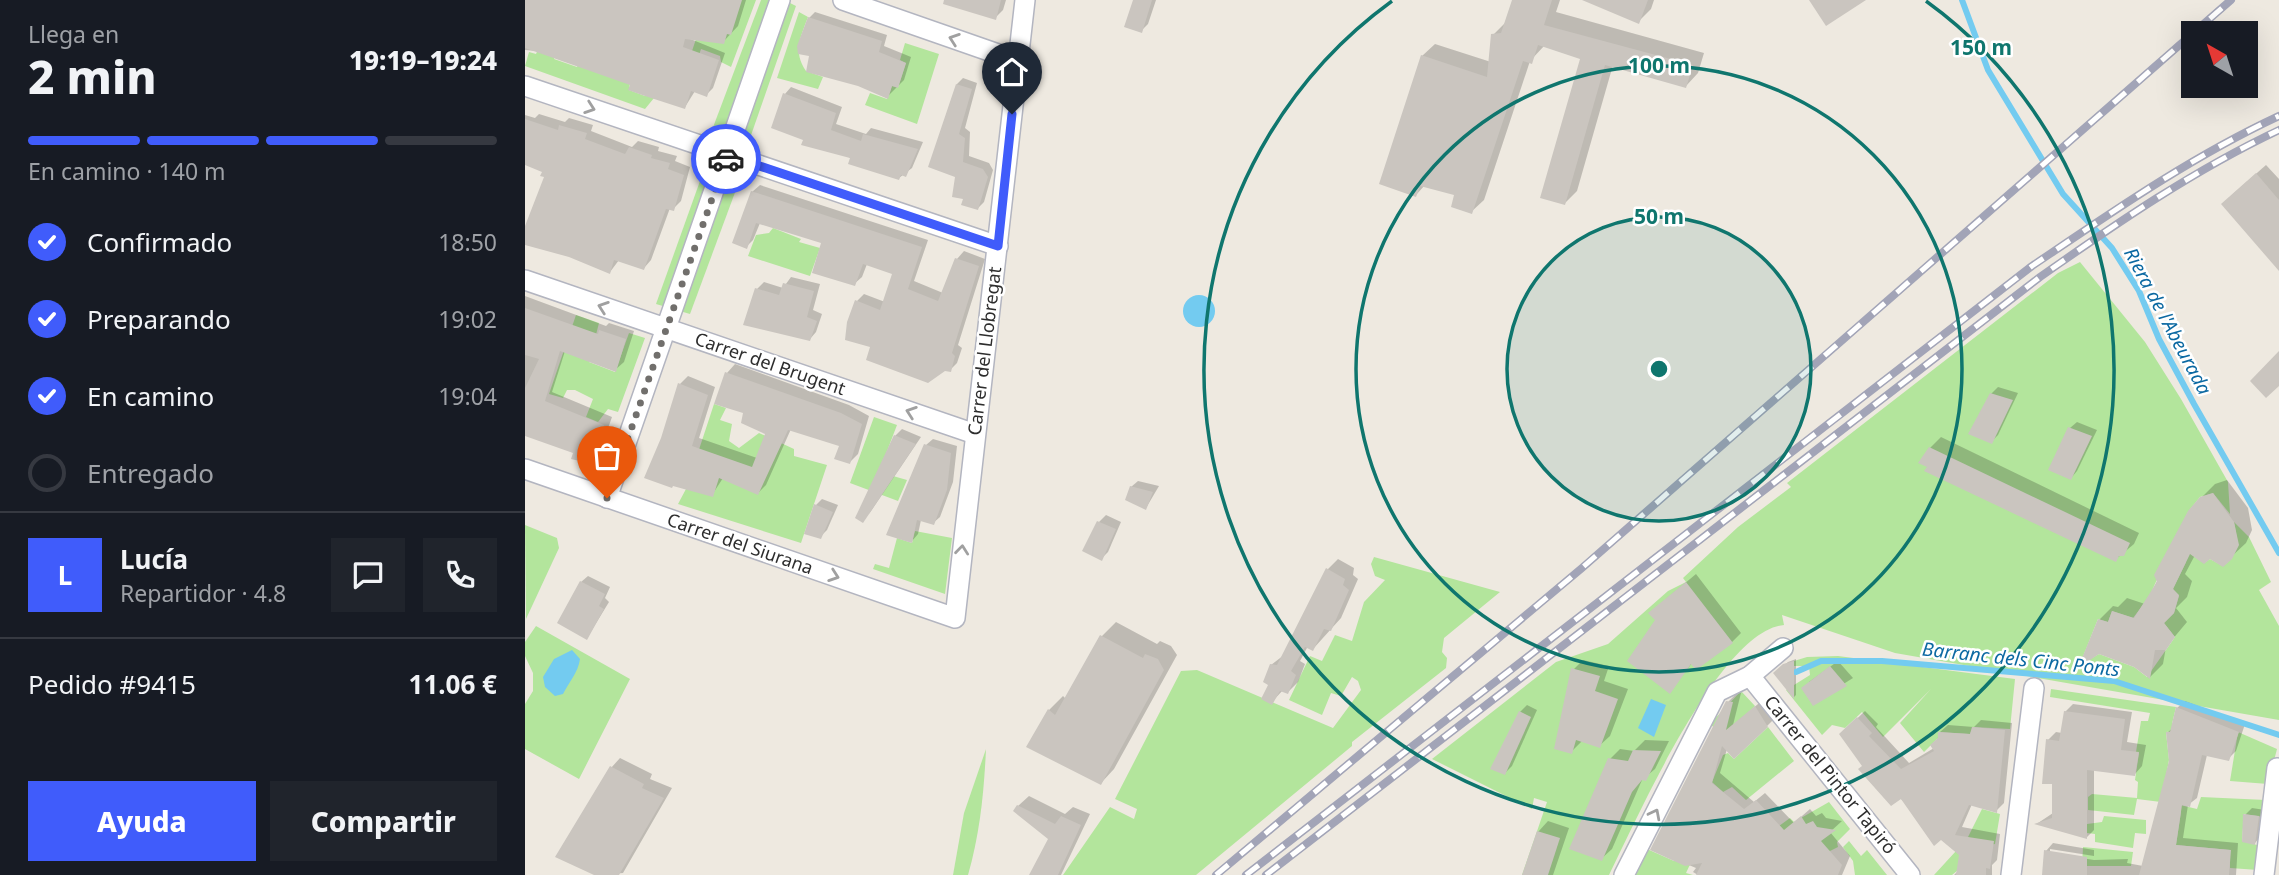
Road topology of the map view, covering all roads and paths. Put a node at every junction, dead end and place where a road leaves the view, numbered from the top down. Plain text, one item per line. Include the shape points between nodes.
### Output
1 (781, 0) edge
2 (842, 0) edge
3 (1025, 0) edge
4 (1018, 61) junction
5 (525, 86) edge
6 (727, 155) junction
7 (998, 246) junction
8 (525, 280) edge
9 (668, 329) junction
10 (975, 434) junction
11 (525, 469) edge
12 (607, 498) junction
13 (955, 618) joint
14 (1783, 648) dead end
15 (1750, 676) junction
16 (2034, 688) dead end
17 (2277, 768) edge
18 (1624, 875) edge
19 (1910, 875) edge
20 (2011, 875) edge
21 (2264, 875) edge

1 - 6 street
4 -> 2 street
3 - 4 street, Carrer del Llobregat
4 - 7 street, Carrer del Llobregat
5 -> 6 street
6 - 7 street
6 - 9 street
7 - 10 street, Carrer del Llobregat
9 -> 8 street, Carrer del Brugent
10 -> 9 street, Carrer del Brugent
9 - 12 street
13 -> 10 street, Carrer del Llobregat
11 - 12 street, Carrer del Siurana
12 -> 13 street, Carrer del Siurana
14 - 15 street
18 -> 15 street via 1717,692
15 - 19 street, Carrer del Pintor Tapiró
16 - 20 street
17 - 21 street

